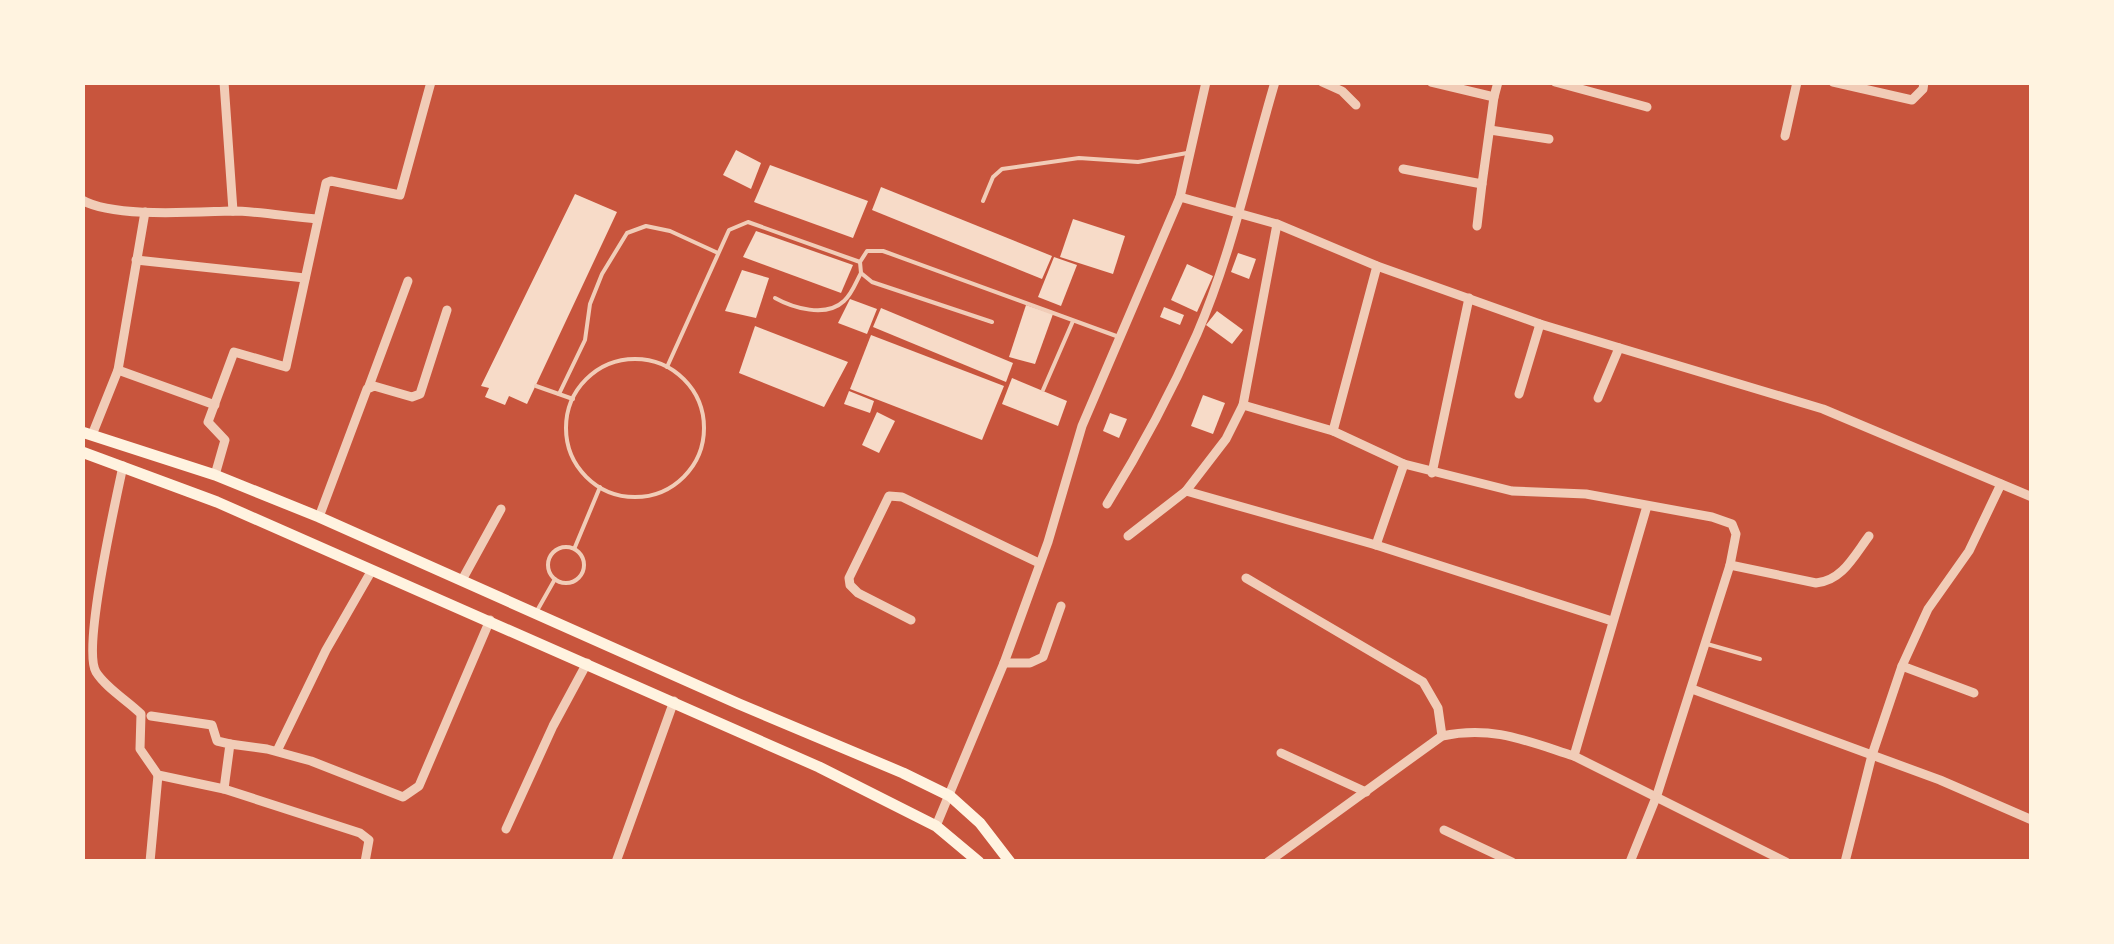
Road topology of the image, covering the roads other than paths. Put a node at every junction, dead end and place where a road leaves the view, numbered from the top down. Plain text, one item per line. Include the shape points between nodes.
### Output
1 (224, 82) edge
2 (431, 82) edge
3 (1206, 82) edge
4 (1275, 82) edge
5 (1322, 82) edge
6 (1431, 82) edge
7 (1498, 82) edge
8 (1555, 82) edge
9 (1797, 82) edge
10 (1832, 82) edge
11 (1924, 82) edge
12 (1494, 97) junction
13 (1356, 105) dead end
14 (1647, 106) dead end
15 (1490, 130) junction
16 (1785, 136) dead end
17 (1549, 140) dead end
18 (1192, 152) junction
19 (1403, 169) dead end
20 (1482, 184) junction
21 (1180, 196) junction
22 (82, 200) edge
23 (982, 201) dead end
24 (232, 211) junction
25 (1238, 211) junction
26 (145, 212) junction
27 (317, 219) junction
28 (1277, 224) junction
29 (1477, 226) dead end
30 (718, 253) junction
31 (136, 260) junction
32 (860, 262) junction
33 (1377, 266) junction
34 (860, 273) junction
35 (305, 278) junction
36 (408, 281) dead end
37 (775, 298) dead end
38 (1469, 298) junction
39 (447, 310) dead end
40 (1074, 320) junction
41 (992, 322) dead end
42 (1540, 324) junction
43 (1118, 337) junction
44 (1619, 348) junction
45 (667, 367) junction
46 (118, 370) junction
47 (369, 386) junction
48 (536, 386) dead end
49 (1043, 390) dead end
50 (559, 394) junction
51 (1519, 394) dead end
52 (1598, 398) dead end
53 (573, 399) junction
54 (214, 405) junction
55 (1243, 405) junction
56 (1332, 432) junction
57 (87, 434) edge
58 (82, 452) edge
59 (1404, 464) junction
60 (123, 466) junction
61 (1432, 473) junction
62 (215, 475) junction
63 (2001, 484) junction
64 (600, 487) junction
65 (1186, 491) junction
66 (2032, 497) edge
67 (1107, 504) dead end
68 (1647, 506) junction
69 (501, 508) dead end
70 (318, 517) junction
71 (1128, 536) dead end
72 (1869, 536) dead end
73 (1376, 545) junction
74 (574, 549) junction
75 (1040, 563) junction
76 (1730, 566) junction
77 (372, 570) junction
78 (554, 578) junction
79 (1246, 578) dead end
80 (462, 580) junction
81 (1061, 606) dead end
82 (536, 612) junction
83 (490, 620) junction
84 (912, 620) dead end
85 (1612, 621) junction
86 (1705, 644) junction
87 (1760, 659) dead end
88 (587, 663) junction
89 (1004, 664) junction
90 (1902, 666) junction
91 (1692, 689) junction
92 (1974, 694) dead end
93 (674, 701) junction
94 (151, 716) dead end
95 (1442, 736) junction
96 (230, 744) junction
97 (277, 751) junction
98 (1281, 753) dead end
99 (1574, 756) junction
100 (1872, 756) junction
101 (158, 776) junction
102 (224, 789) junction
103 (1366, 792) junction
104 (1656, 795) junction
105 (950, 796) junction
106 (2032, 820) edge
107 (936, 826) junction
108 (506, 829) dead end
109 (1444, 830) dead end
110 (152, 861) edge
111 (365, 862) edge
112 (616, 862) edge
113 (979, 862) edge
114 (1010, 862) edge
115 (1268, 862) edge
116 (1512, 862) edge
117 (1630, 862) edge
118 (1786, 862) edge
119 (1845, 862) edge

1 - 24 street
2 - 27 street via 402,193 328,181
3 - 18 street
4 - 25 street
5 - 13 street
6 - 12 street
7 - 12 street
8 - 14 street
9 - 16 street
10 - 11 street via 1912,100
12 - 15 street
15 - 17 street
15 - 20 street
18 - 21 street
18 - 23 lane via 1138,162 1080,158 1002,169
19 - 20 street
20 - 29 street
21 - 25 street
21 - 43 street
22 - 26 street
24 - 26 street
24 - 27 street
25 - 28 street
25 - 67 street via 1198,331 1145,444
26 - 31 street
27 - 35 street
28 - 33 street
28 - 55 street
30 - 32 lane via 729,230 748,222
30 - 45 lane
30 - 50 lane via 670,230 646,226 627,233 602,274 584,340
31 - 35 street
31 - 46 street
32 - 34 lane
32 - 40 lane via 867,251 883,251
33 - 38 street
33 - 56 street
34 - 37 lane via 834,308 792,308
34 - 41 lane
35 - 54 street via 286,367 234,352
36 - 47 street
38 - 42 street
38 - 61 street
39 - 47 street via 420,394
40 - 43 lane
40 - 49 lane
42 - 44 street
42 - 51 street
43 - 75 street
44 - 52 street
44 - 63 street via 1824,409
45 - 53 lane via 616,362 592,374
45 - 64 lane via 687,383 703,418 692,466 674,485 650,495 624,496
46 - 54 street
46 - 57 street
47 - 70 street
48 - 50 lane
50 - 53 lane
53 - 64 lane via 566,428 570,451
54 - 62 street via 209,426 224,440
55 - 56 street
55 - 65 street
56 - 59 street
57 - 62 main road
58 - 60 main road
59 - 61 street
59 - 73 street
60 - 77 main road
60 - 101 street via 92,660 97,674 141,714 140,750
61 - 68 street via 1512,492 1586,494
62 - 70 main road
63 - 66 street
63 - 90 street
64 - 74 lane
65 - 71 street
65 - 73 street
68 - 76 street via 1732,524
68 - 85 street
69 - 80 street
70 - 80 main road
72 - 76 street via 1830,582
73 - 85 street
74 - 78 lane via 550,556
74 - 78 lane via 584,565 579,577
75 - 84 street via 890,496 850,585
75 - 89 street
76 - 86 street
77 - 83 main road
77 - 97 street
78 - 82 lane
79 - 95 street via 1423,682 1438,708
80 - 82 main road
81 - 89 street via 1042,657
82 - 105 main road
83 - 88 main road
83 - 97 street via 410,794
85 - 99 street
86 - 87 lane
86 - 91 street
88 - 93 main road
88 - 108 street
89 - 105 street
90 - 92 street
90 - 100 street
91 - 100 street
91 - 104 street
93 - 107 main road
93 - 112 street
94 - 96 street via 212,724 217,741
95 - 99 street via 1498,732
95 - 103 street
96 - 97 street
96 - 102 street
98 - 103 street
99 - 104 street
100 - 106 street
100 - 119 street
101 - 102 street
101 - 110 street
102 - 111 street via 360,833 370,840
103 - 115 street
104 - 117 street
104 - 118 street
105 - 107 street
105 - 114 main road
107 - 113 main road
109 - 116 street

